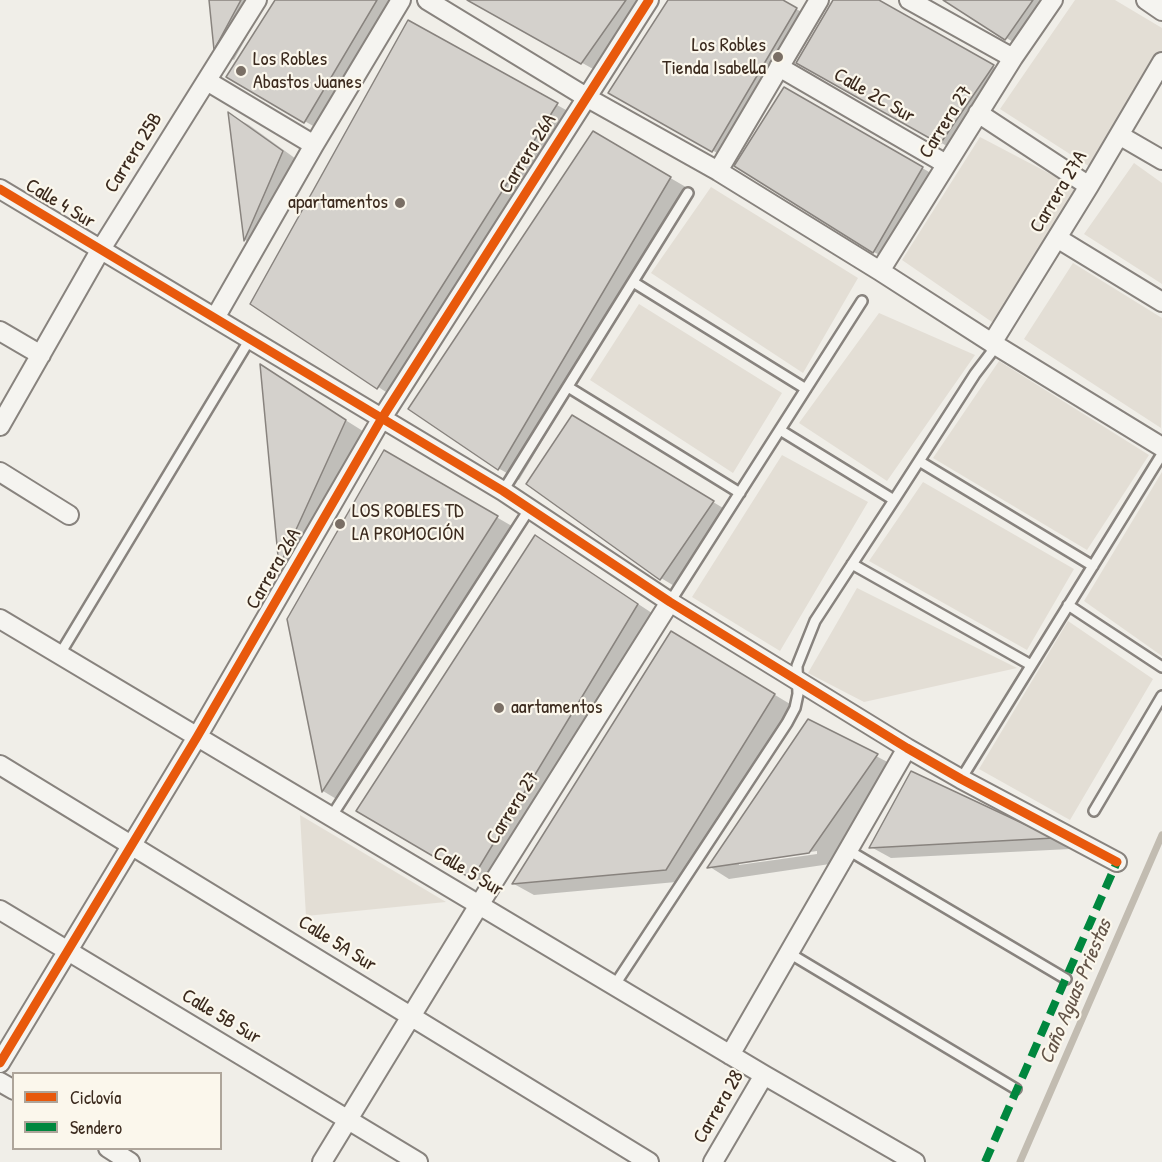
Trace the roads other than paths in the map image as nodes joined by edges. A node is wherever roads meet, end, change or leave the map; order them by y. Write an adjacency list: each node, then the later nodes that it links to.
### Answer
1 (256, 0): 13 (street, Carrera 25B)
2 (401, 0): 17 (street)
3 (428, 0): 14 (street)
4 (649, 0): 14 (street, Carrera 26A)
5 (909, 0): 10 (street)
6 (1053, 0): 10 (street, Carrera 27)
7 (1146, 0): 9 (street)
8 (817, 1): 12 (street)
9 (1162, 11)
10 (1013, 58): 15 (street, Carrera 27)
11 (1162, 62): 16 (street, Carrera 27A)
12 (779, 67): 19 (street, Calle 2C Sur); 20 (street)
13 (207, 81): 17 (street); 25 (street, Carrera 25B)
14 (586, 97): 20 (street); 37 (street, Carrera 26A)
15 (978, 113): 19 (street, Carrera 27); 21 (street)
16 (1119, 135): 18 (street); 21 (street, Carrera 27A)
17 (314, 145): 30 (street)
18 (1162, 160)
19 (946, 165): 26 (street, Carrera 27)
20 (718, 171): 26 (street)
21 (1089, 186): 24 (street, Carrera 27A)
22 (0, 189): 25 (street, Calle 4 Sur)
23 (688, 193): 27 (lane)
24 (1057, 238): 29 (street); 33 (street, Carrera 27A)
25 (100, 249): 30 (street, Calle 4 Sur); 34 (street, Carrera 25B)
26 (880, 271): 33 (street)
27 (633, 282): 35 (lane); 36 (lane)
28 (862, 301): 36 (lane)
29 (1162, 302)
30 (215, 318): 32 (street, Calle 4 Sur)
31 (0, 331): 34 (street)
32 (250, 339): 37 (street, Calle 4 Sur); 54 (lane)
33 (992, 343): 40 (street); 42 (lane)
34 (41, 356): 38 (street, Carrera 25B)
35 (568, 387): 44 (lane); 45 (lane)
36 (806, 389): 39 (lane)
37 (382, 418): 44 (street, Calle 4 Sur); 59 (street, Carrera 26A)
38 (0, 426)
39 (780, 430): 45 (lane); 46 (lane)
40 (1162, 447)
41 (1162, 454): 50 (lane)
42 (919, 461): 46 (lane); 50 (lane)
43 (0, 472): 48 (street)
44 (503, 491): 47 (street, Calle 4 Sur)
45 (740, 493): 51 (lane)
46 (894, 500): 49 (lane)
47 (530, 508): 51 (street, Calle 4 Sur); 64 (lane)
48 (69, 515)
49 (852, 564): 55 (lane); 57 (lane)
50 (1093, 566): 52 (lane)
51 (670, 602): 57 (street, Calle 4 Sur); 68 (street, Carrera 27)
52 (1068, 605): 55 (lane); 56 (lane)
53 (0, 619): 54 (street, Calle 5 Sur)
54 (60, 654): 59 (street, Calle 5 Sur)
55 (1031, 665): 62 (lane)
56 (1162, 667)
57 (796, 680): 60 (street, Calle 4 Sur); 73 (lane)
58 (1162, 696): 63 (lane)
59 (197, 737): 64 (street, Calle 5 Sur); 65 (street, Carrera 26A)
60 (907, 748): 62 (street, Calle 4 Sur); 66 (street)
61 (0, 765): 65 (street, Calle 5A Sur)
62 (961, 778): 67 (street, Calle 4 Sur)
63 (1094, 811)
64 (331, 817): 68 (street, Calle 5 Sur)
65 (131, 844): 70 (street, Carrera 26A); 74 (street, Calle 5A Sur)
66 (848, 850): 71 (street); 72 (lane)
67 (1117, 862)
68 (478, 905): 73 (street, Calle 5 Sur); 74 (street, Carrera 27)
69 (0, 910): 70 (street, Calle 5B Sur)
70 (67, 950): 76 (street, Carrera 26A); 79 (street, Calle 5B Sur)
71 (789, 953): 75 (street); 78 (lane)
72 (1066, 979)
73 (614, 986): 75 (street, Calle 5 Sur)
74 (410, 1016): 79 (street, Carrera 27); 84 (street, Calle 5A Sur)
75 (730, 1055): 77 (street, Calle 5 Sur)
76 (0, 1063)
77 (764, 1075): 85 (street, Carrera 28); 86 (street, Calle 5 Sur)
78 (1016, 1089)
79 (348, 1120): 82 (street, Carrera 27); 83 (street, Calle 5B Sur)
80 (110, 1150): 81 (street)
81 (130, 1162)
82 (322, 1162)
83 (418, 1162)
84 (650, 1162)
85 (713, 1162)
86 (915, 1162)

